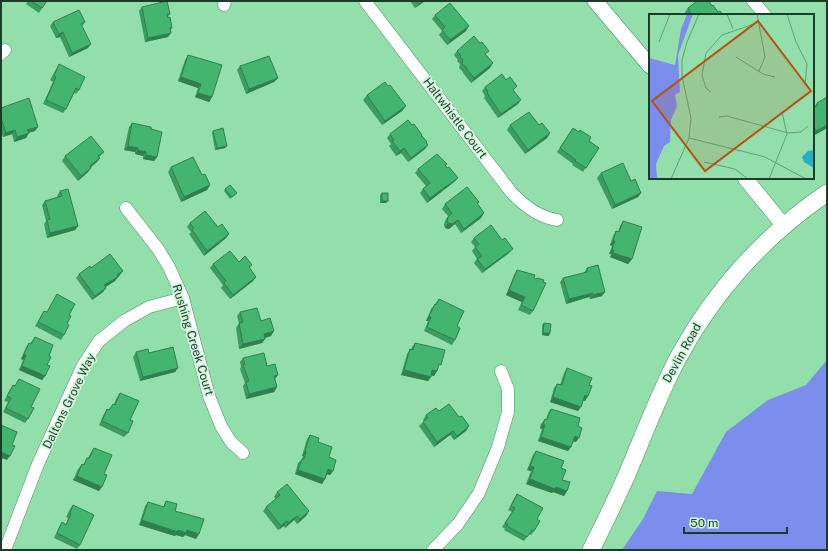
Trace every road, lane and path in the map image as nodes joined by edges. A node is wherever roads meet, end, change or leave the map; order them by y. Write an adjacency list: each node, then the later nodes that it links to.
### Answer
1 (365, 1): 9 (street, Haltwhistle Court)
2 (595, 1): 5 (street)
3 (753, 1): 4 (street)
4 (764, 14)
5 (649, 65)
6 (746, 179): 10 (street)
7 (827, 193): 10 (main road, Devlin Road)
8 (126, 208): 11 (street, Rushing Creek Court)
9 (557, 220)
10 (784, 226): 16 (main road, Devlin Road)
11 (183, 298): 13 (street, Rushing Creek Court); 14 (street, Daltons Grove Way)
12 (501, 371): 15 (street)
13 (243, 452)
14 (9, 549)
15 (433, 550)
16 (591, 550)

